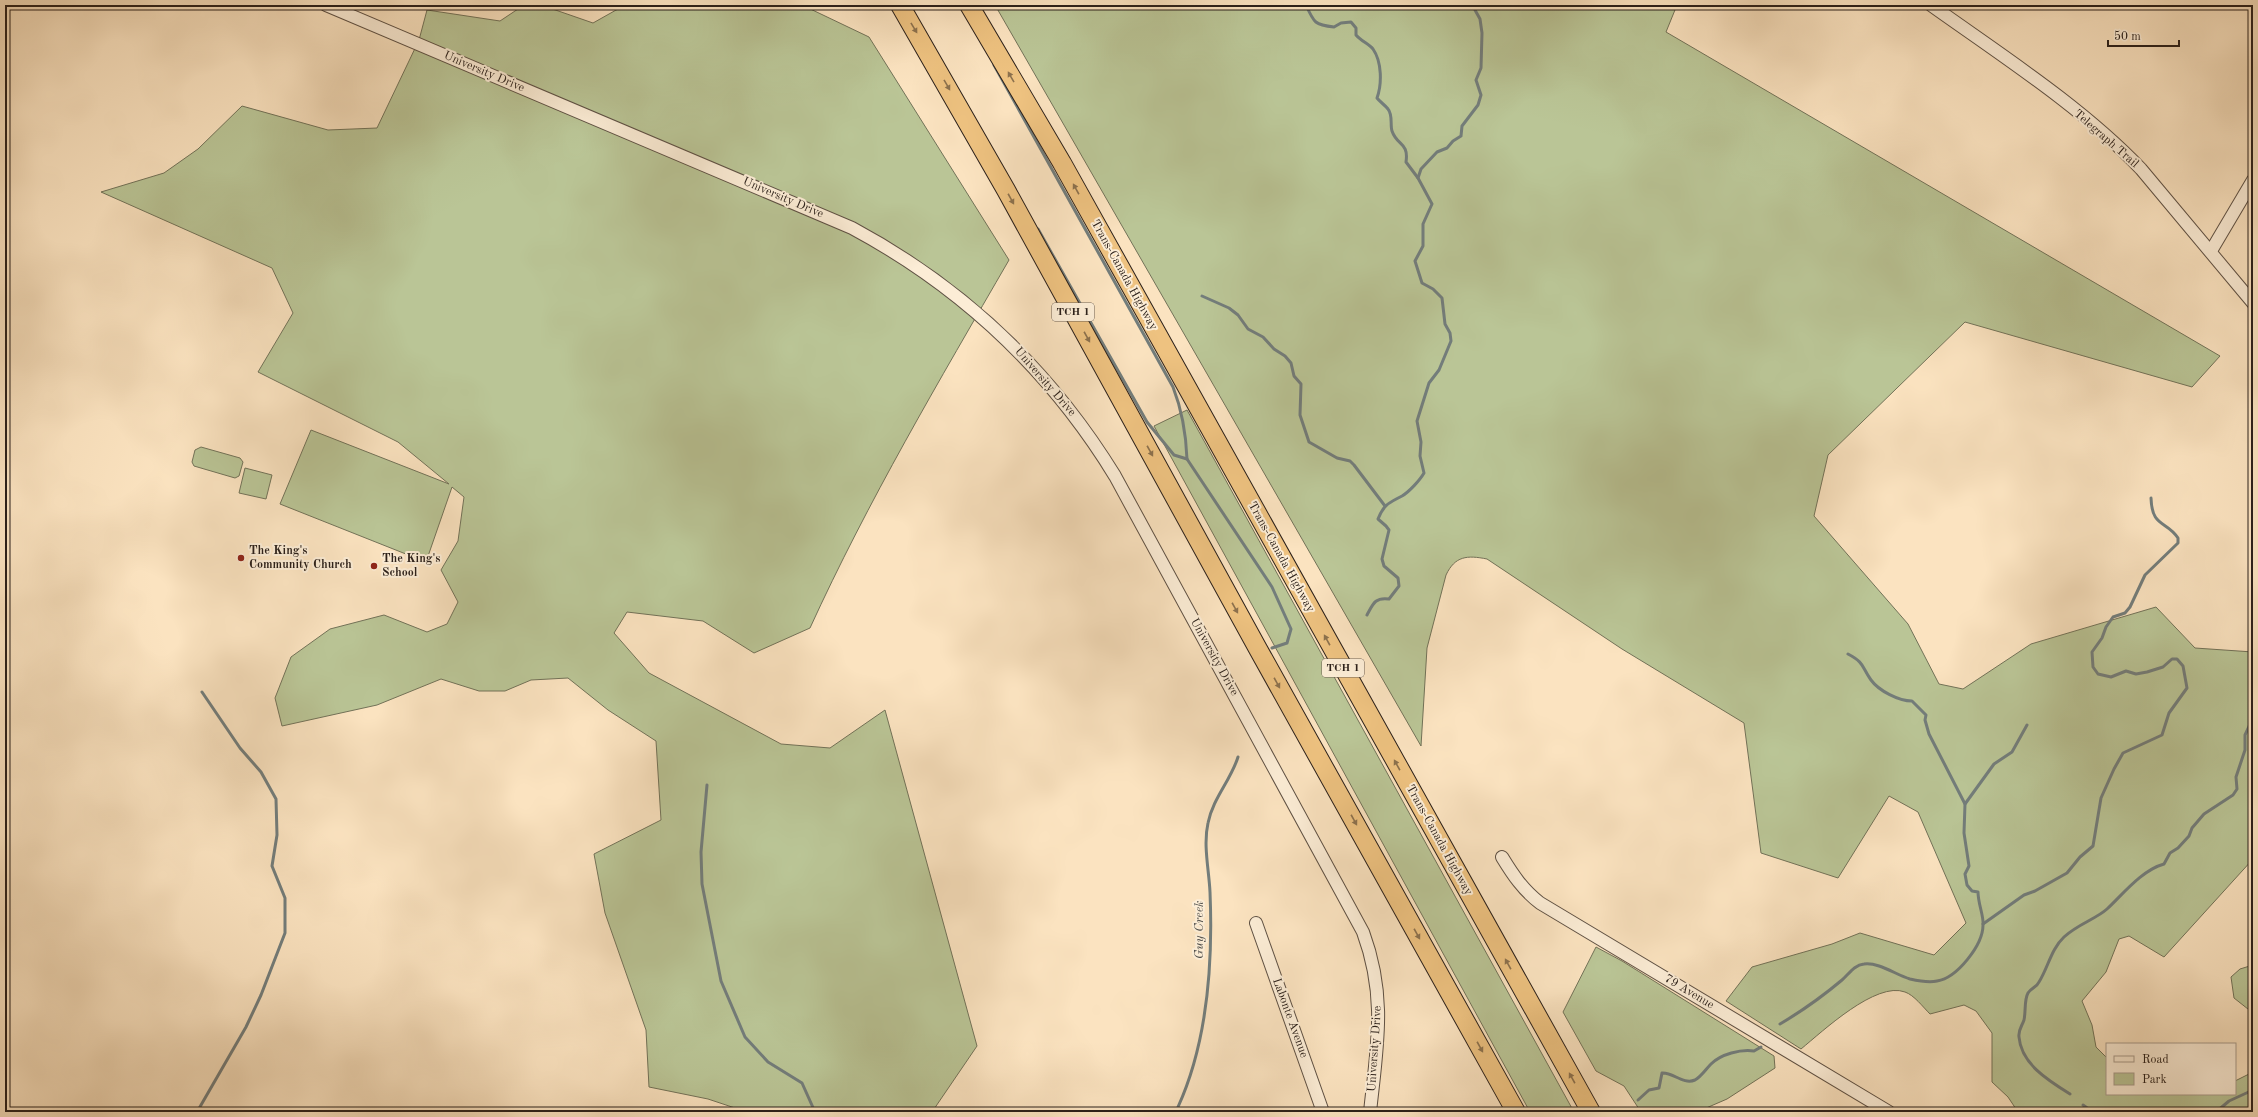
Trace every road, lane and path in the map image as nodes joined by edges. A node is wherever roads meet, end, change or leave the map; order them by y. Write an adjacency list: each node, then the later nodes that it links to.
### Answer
1 (326, 5): 11 (street, University Drive)
2 (900, 5): 12 (highway, TCH 1, one-way to 12)
3 (968, 5): 13 (highway, Trans-Canada Highway / TCH 1, one-way to 3)
4 (1931, 5): 6 (street, Telegraph Trail)
5 (2253, 180): 6 (street)
6 (2211, 251): 7 (street, Telegraph Trail)
7 (2253, 303)
8 (1502, 857): 14 (street, 79 Avenue)
9 (1256, 923): 10 (street, Labonte Avenue)
10 (1323, 1112)
11 (1370, 1112)
12 (1516, 1112)
13 (1591, 1112)
14 (1889, 1112)

